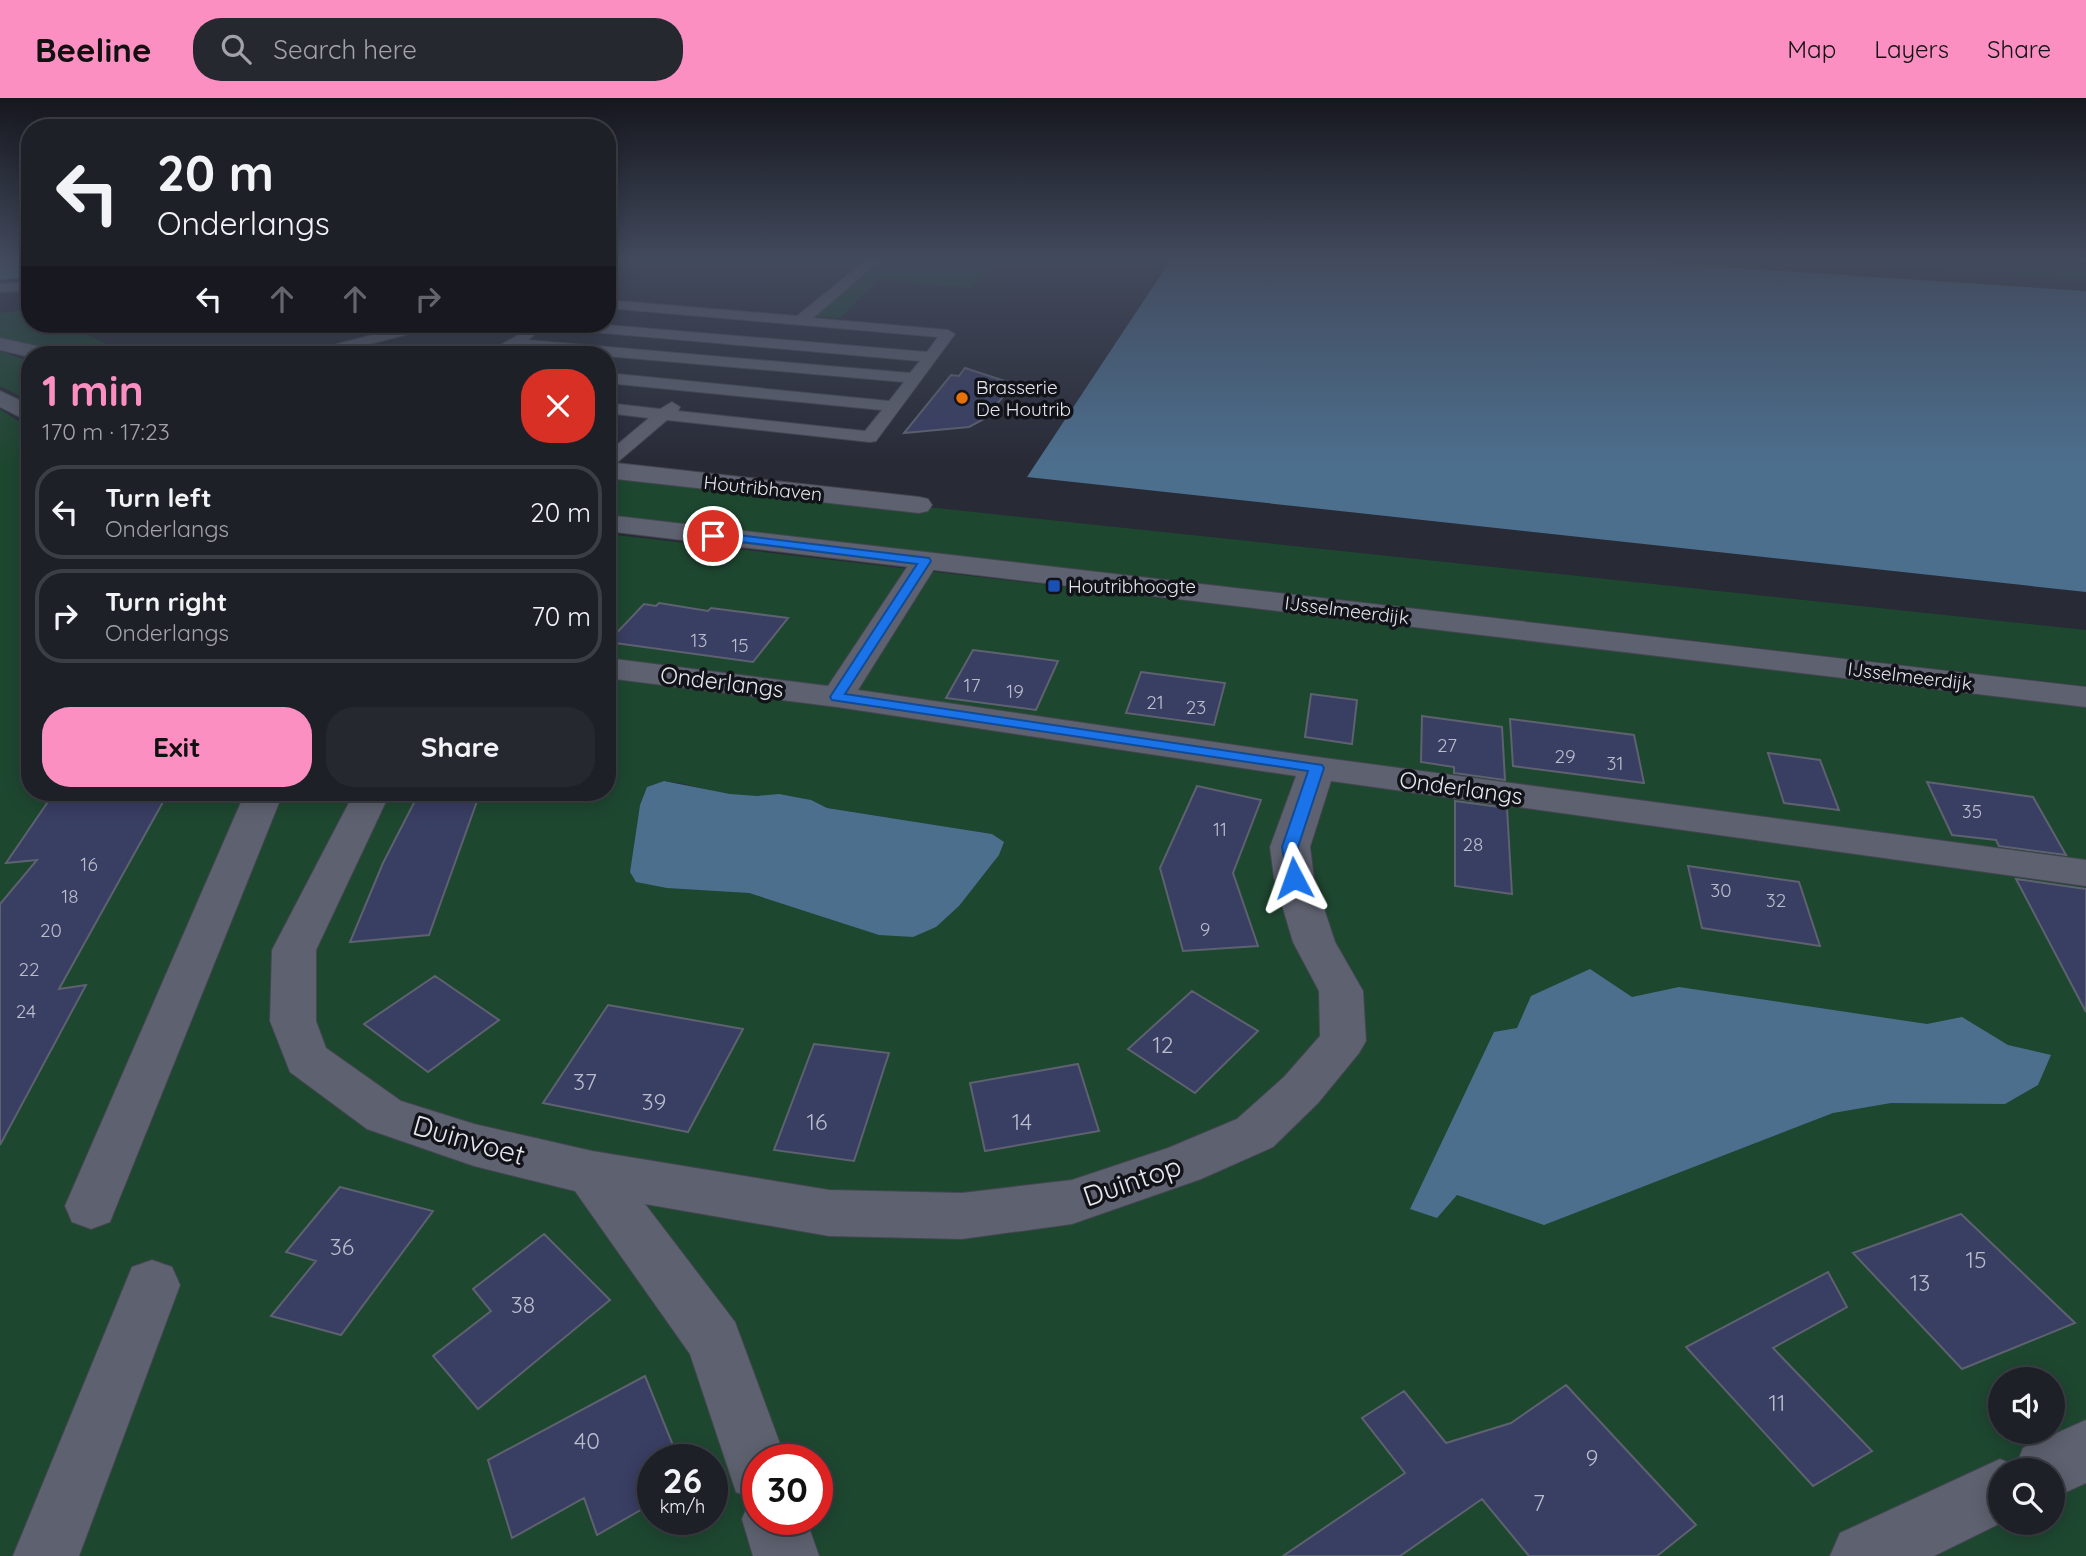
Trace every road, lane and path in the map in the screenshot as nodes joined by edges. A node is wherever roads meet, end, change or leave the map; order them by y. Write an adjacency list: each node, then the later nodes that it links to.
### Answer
1 (616, 329): 6 (lane)
2 (764, 329): 6 (lane)
3 (892, 329): 14 (lane)
4 (396, 333): 9 (lane)
5 (530, 333): 7 (lane)
6 (752, 339): 14 (lane); 15 (lane)
7 (512, 343): 10 (lane); 11 (lane)
8 (0, 344): 12 (street)
9 (346, 346)
10 (506, 346)
11 (544, 346)
12 (21, 348)
13 (616, 353): 15 (lane)
14 (931, 356): 16 (lane)
15 (724, 363): 16 (lane); 18 (lane)
16 (915, 378): 20 (lane)
17 (616, 380): 18 (lane)
18 (695, 388): 20 (lane); 23 (lane)
19 (0, 398): 22 (street)
20 (894, 406): 23 (lane)
21 (616, 409): 23 (lane)
22 (21, 410)
23 (664, 414): 24 (lane)
24 (616, 454)
25 (616, 471): 26 (street, Houtribhaven)
26 (919, 505)
27 (616, 524): 28 (street, IJsselmeerdijk)
28 (925, 561): 30 (street); 31 (street, IJsselmeerdijk)
29 (616, 669): 30 (street, Onderlangs)
30 (837, 697): 32 (street, Onderlangs)
31 (2086, 697)
32 (1317, 768): 35 (street, Onderlangs); 36 (street, Duintop)
33 (261, 801): 37 (street)
34 (368, 801): 36 (street, Duinvoet)
35 (2086, 873)
36 (592, 1173): 39 (street)
37 (91, 1206)
38 (152, 1285): 44 (street)
39 (749, 1444)
40 (2086, 1451): 41 (street)
41 (2065, 1461)
42 (1988, 1497): 46 (street)
43 (779, 1535): 45 (street)
44 (46, 1556)
45 (786, 1556)
46 (1863, 1556)

